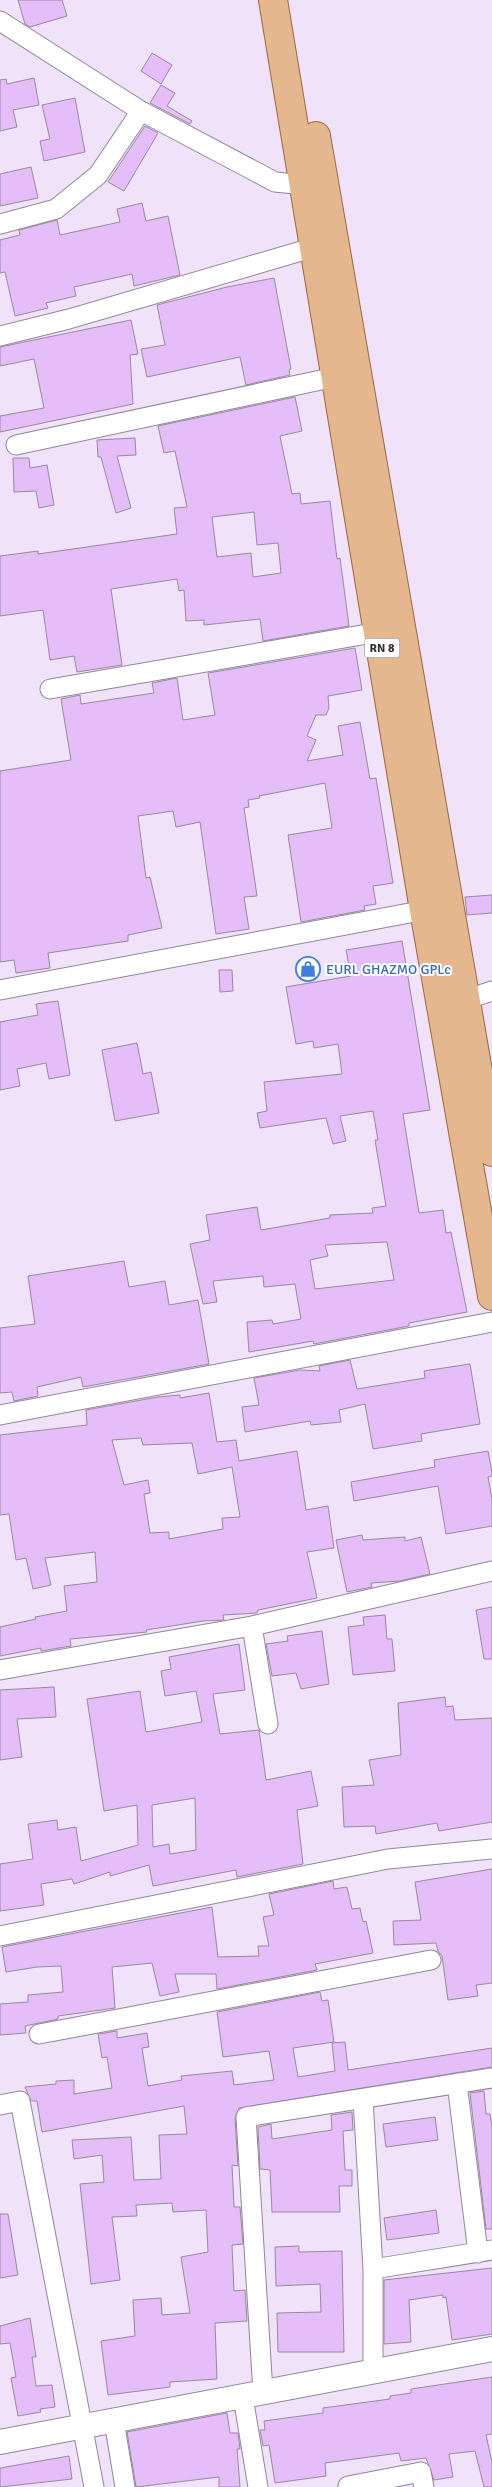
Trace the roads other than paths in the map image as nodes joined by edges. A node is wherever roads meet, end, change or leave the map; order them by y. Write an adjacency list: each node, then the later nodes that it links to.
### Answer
1 (274, 0): 5 (main road, RN 8)
2 (292, 0): 13 (main road, RN 8)
3 (0, 20): 4 (street)
4 (141, 111): 5 (street); 6 (street)
5 (305, 185): 7 (main road, RN 8)
6 (0, 224)
7 (315, 247): 8 (street); 9 (main road, RN 8)
8 (0, 336)
9 (336, 378): 10 (street); 11 (main road, RN 8)
10 (16, 445)
11 (379, 632): 12 (street); 13 (main road, RN 8)
12 (50, 689)
13 (436, 908): 14 (street); 16 (main road, RN 8); 18 (main road, RN 8)
14 (0, 990)
15 (492, 991): 16 (street)
16 (465, 1000): 17 (main road, RN 8)
17 (492, 1152)
18 (492, 1296)
19 (492, 1322): 20 (street)
20 (0, 1415)
21 (492, 1571): 22 (street)
22 (252, 1626): 23 (street); 24 (street)
23 (0, 1670)
24 (268, 1724)
25 (492, 1850): 26 (street)
26 (0, 1936)
27 (431, 1960): 28 (street)
28 (39, 2034)
29 (492, 2078): 30 (street)
30 (457, 2083): 31 (street); 33 (street)
31 (363, 2099): 34 (street); 37 (street)
32 (0, 2105): 39 (street)
33 (485, 2251): 34 (street)
34 (373, 2269): 36 (street)
35 (492, 2349): 36 (street)
36 (373, 2372): 37 (street)
37 (253, 2395): 38 (street); 44 (street)
38 (114, 2421): 39 (street); 43 (street)
39 (84, 2427): 40 (street); 42 (street)
40 (0, 2442)
41 (346, 2486): 45 (street)
42 (94, 2487)
43 (125, 2487)
44 (258, 2487)
45 (424, 2487)

